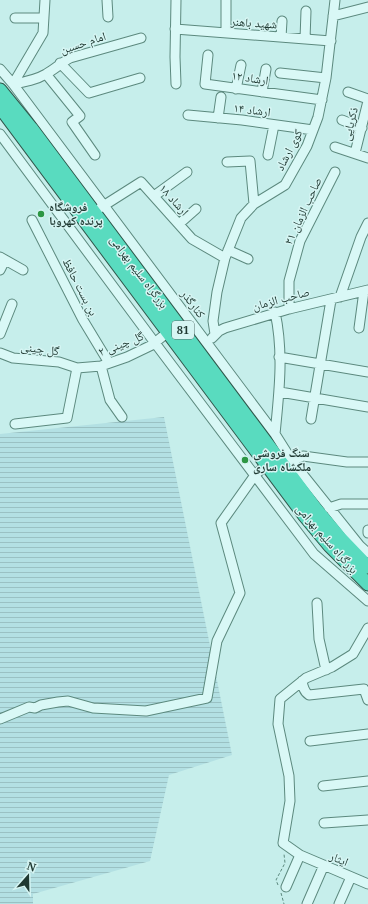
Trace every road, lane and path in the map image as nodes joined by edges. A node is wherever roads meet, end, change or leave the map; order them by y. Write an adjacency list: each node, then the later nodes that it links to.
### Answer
1 (45, 0): 10 (street)
2 (107, 0): 11 (street)
3 (176, 0): 13 (street)
4 (226, 0): 14 (street)
5 (335, 0): 8 (street, کوی ارشاد)
6 (368, 7): 8 (street)
7 (306, 11): 17 (street)
8 (334, 16): 18 (street, کوی ارشاد)
9 (15, 18): 10 (street)
10 (44, 18): 28 (street)
11 (108, 18)
12 (282, 21): 15 (street)
13 (175, 29): 14 (street, شهید باهنر); 29 (street)
14 (226, 33): 15 (street, شهید باهنر)
15 (282, 37): 17 (street, شهید باهنر)
16 (141, 38): 20 (street, امام حسین)
17 (305, 39): 18 (street, شهید باهنر)
18 (331, 41): 27 (street, کوی ارشاد)
19 (208, 54): 30 (street, ارشاد ۱۲)
20 (60, 63): 25 (street, امام حسین); 26 (street)
21 (241, 65): 30 (street)
22 (0, 68): 28 (street)
23 (266, 69): 32 (street)
24 (280, 73): 27 (street)
25 (46, 74): 28 (street, امام حسین); 48 (street)
26 (140, 78)
27 (326, 78): 35 (street, کوی ارشاد)
28 (13, 84): 41 (street)
29 (176, 84)
30 (236, 89): 32 (street, ارشاد ۱۲)
31 (0, 90): 41 (highway, بزرگراه سلیم بهرامی / 81)
32 (262, 92): 35 (street, ارشاد ۱۲)
33 (348, 92): 36 (street)
34 (221, 97): 39 (street)
35 (322, 100): 44 (street, کوی ارشاد)
36 (368, 100): 43 (street, ذکریایی)
37 (0, 107): 74 (highway, بزرگراه سلیم بهرامی / 81)
38 (188, 115): 39 (street, ارشاد ۱۴)
39 (218, 118): 42 (street, ارشاد ۱۴)
40 (342, 120): 43 (street)
41 (37, 125): 56 (highway, بزرگراه سلیم بهرامی / 81)
42 (274, 125): 44 (street, ارشاد ۱۴); 49 (street)
43 (362, 128): 47 (street, ذکریایی)
44 (313, 130): 55 (street, کوی ارشاد)
45 (0, 134): 77 (street)
46 (335, 147): 47 (street)
47 (355, 153): 50 (street)
48 (95, 155)
49 (268, 155)
50 (368, 158)
51 (227, 162): 55 (street)
52 (187, 172): 54 (street)
53 (335, 172): 70 (street, صاحب الزمان ۲۱)
54 (154, 196): 56 (street, ارشاد ۱۸); 60 (street, ارشاد ۱۸)
55 (254, 204): 61 (street, کوی ارشاد)
56 (99, 209): 69 (highway, بزرگراه سلیم بهرامی / 81); 71 (street, کنارگذر)
57 (196, 209): 60 (street)
58 (32, 220): 81 (street, بن بست حافظ)
59 (368, 223): 67 (street)
60 (179, 224): 61 (street, ارشاد ۱۸)
61 (226, 254): 63 (street, ارشاد ۱۸); 76 (street, کوی ارشاد)
62 (3, 259): 64 (street); 65 (street)
63 (248, 259)
64 (0, 270)
65 (23, 270)
66 (366, 291): 67 (street, صاحب الزمان); 73 (street)
67 (335, 298): 70 (street, صاحب الزمان); 82 (street)
68 (12, 304): 75 (street)
69 (163, 304): 71 (street); 85 (highway, بزرگراه سلیم بهرامی / 81)
70 (288, 309): 72 (street, صاحب الزمان)
71 (182, 310): 78 (street, کنارگذر)
72 (275, 312): 76 (street, صاحب الزمان); 80 (street)
73 (360, 328)
74 (168, 332): 77 (street, گل چینی ۲); 95 (highway, بزرگراه سلیم بهرامی / 81)
75 (0, 334)
76 (215, 334): 78 (street, صاحب الزمان)
77 (155, 343): 81 (street, گل چینی ۲); 96 (street)
78 (207, 343): 85 (street); 92 (street, کنارگذر)
79 (0, 353): 83 (street, گل چینی)
80 (279, 357): 82 (street); 86 (street)
81 (105, 364): 83 (street, گل چینی ۲); 89 (street, بن بست حافظ)
82 (320, 364): 84 (street); 87 (street)
83 (77, 368): 91 (street)
84 (368, 372)
85 (215, 373): 100 (highway, بزرگراه سلیم بهرامی / 81)
86 (280, 392): 87 (street); 92 (street)
87 (315, 398): 88 (street); 90 (street)
88 (368, 407)
89 (122, 417)
90 (311, 419)
91 (15, 424)
92 (275, 434): 93 (street, کنارگذر)
93 (292, 461): 94 (street); 98 (street, کنارگذر)
94 (368, 462)
95 (267, 464): 96 (street); 101 (highway, بزرگراه سلیم بهرامی / 81)
96 (255, 475): 102 (street); 108 (street)
97 (368, 504): 98 (street)
98 (330, 508): 99 (street, کنارگذر)
99 (368, 553)
100 (368, 568)
101 (368, 584)
102 (368, 601)
103 (317, 603): 105 (street)
104 (368, 628): 105 (street)
105 (326, 670): 106 (street)
106 (302, 681): 107 (street); 115 (street)
107 (368, 700)
108 (0, 719)
109 (368, 734): 110 (street)
110 (310, 741)
111 (368, 781): 112 (street)
112 (323, 786)
113 (368, 820): 114 (street)
114 (324, 823)
115 (283, 843): 116 (street, ایثار); 120 (path)
116 (300, 855): 117 (street, ایثار); 120 (street)
117 (324, 865): 118 (street, ایثار); 122 (street)
118 (351, 877): 119 (street, ایثار); 123 (street)
119 (368, 884)
120 (282, 888): 121 (path)
121 (284, 904)
122 (307, 904)
123 (339, 904)

